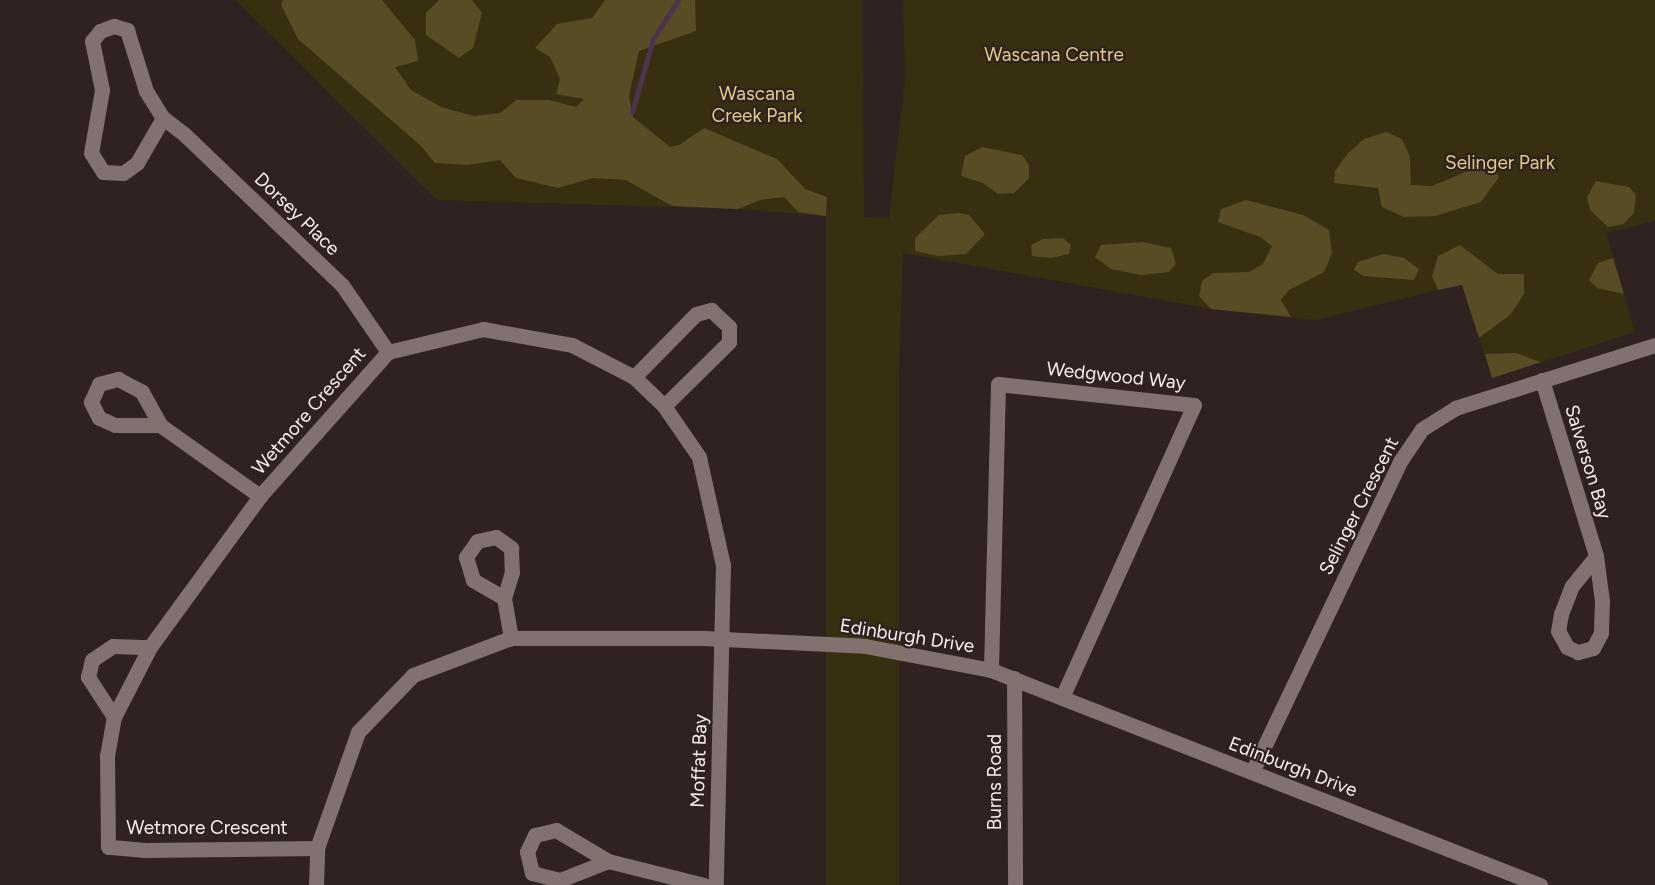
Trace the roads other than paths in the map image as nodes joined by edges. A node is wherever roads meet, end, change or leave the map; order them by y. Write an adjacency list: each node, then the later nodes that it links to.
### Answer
1 (163, 118): 1 (street, Dorsey Place); 3 (street, Dorsey Place)
2 (1655, 345): 5 (street, Selinger Crescent)
3 (388, 352): 4 (street, Wetmore Crescent); 8 (street, Wetmore Crescent)
4 (634, 377): 6 (street, Wetmore Crescent); 6 (street)
5 (1542, 380): 9 (street, Salverson Bay); 18 (street, Selinger Crescent)
6 (664, 406): 12 (street, Wetmore Crescent)
7 (160, 426): 8 (street)
8 (260, 496): 13 (street, Wetmore Crescent)
9 (1596, 556): 9 (street, Salverson Bay)
10 (504, 598): 11 (street)
11 (511, 638): 12 (street, Edinburgh Drive); 19 (street, Edinburgh Drive)
12 (723, 639): 14 (street, Edinburgh Drive); 24 (street, Moffat Bay)
13 (150, 647): 17 (street, Wetmore Crescent); 17 (street)
14 (991, 670): 15 (street, Edinburgh Drive); 16 (street, Wedgwood Way)
15 (1014, 678): 16 (street, Edinburgh Drive); 25 (street, Burns Road)
16 (1062, 698): 18 (street, Edinburgh Drive)
17 (114, 716): 19 (street, Wetmore Crescent)
18 (1252, 772): 21 (street, Edinburgh Drive)
19 (317, 848): 22 (street, Edinburgh Drive)
20 (608, 861): 20 (street); 23 (street)
21 (1522, 882): 26 (street, Edinburgh Drive)
22 (316, 885)
23 (704, 885)
24 (716, 885)
25 (1015, 885)
26 (1540, 885)

